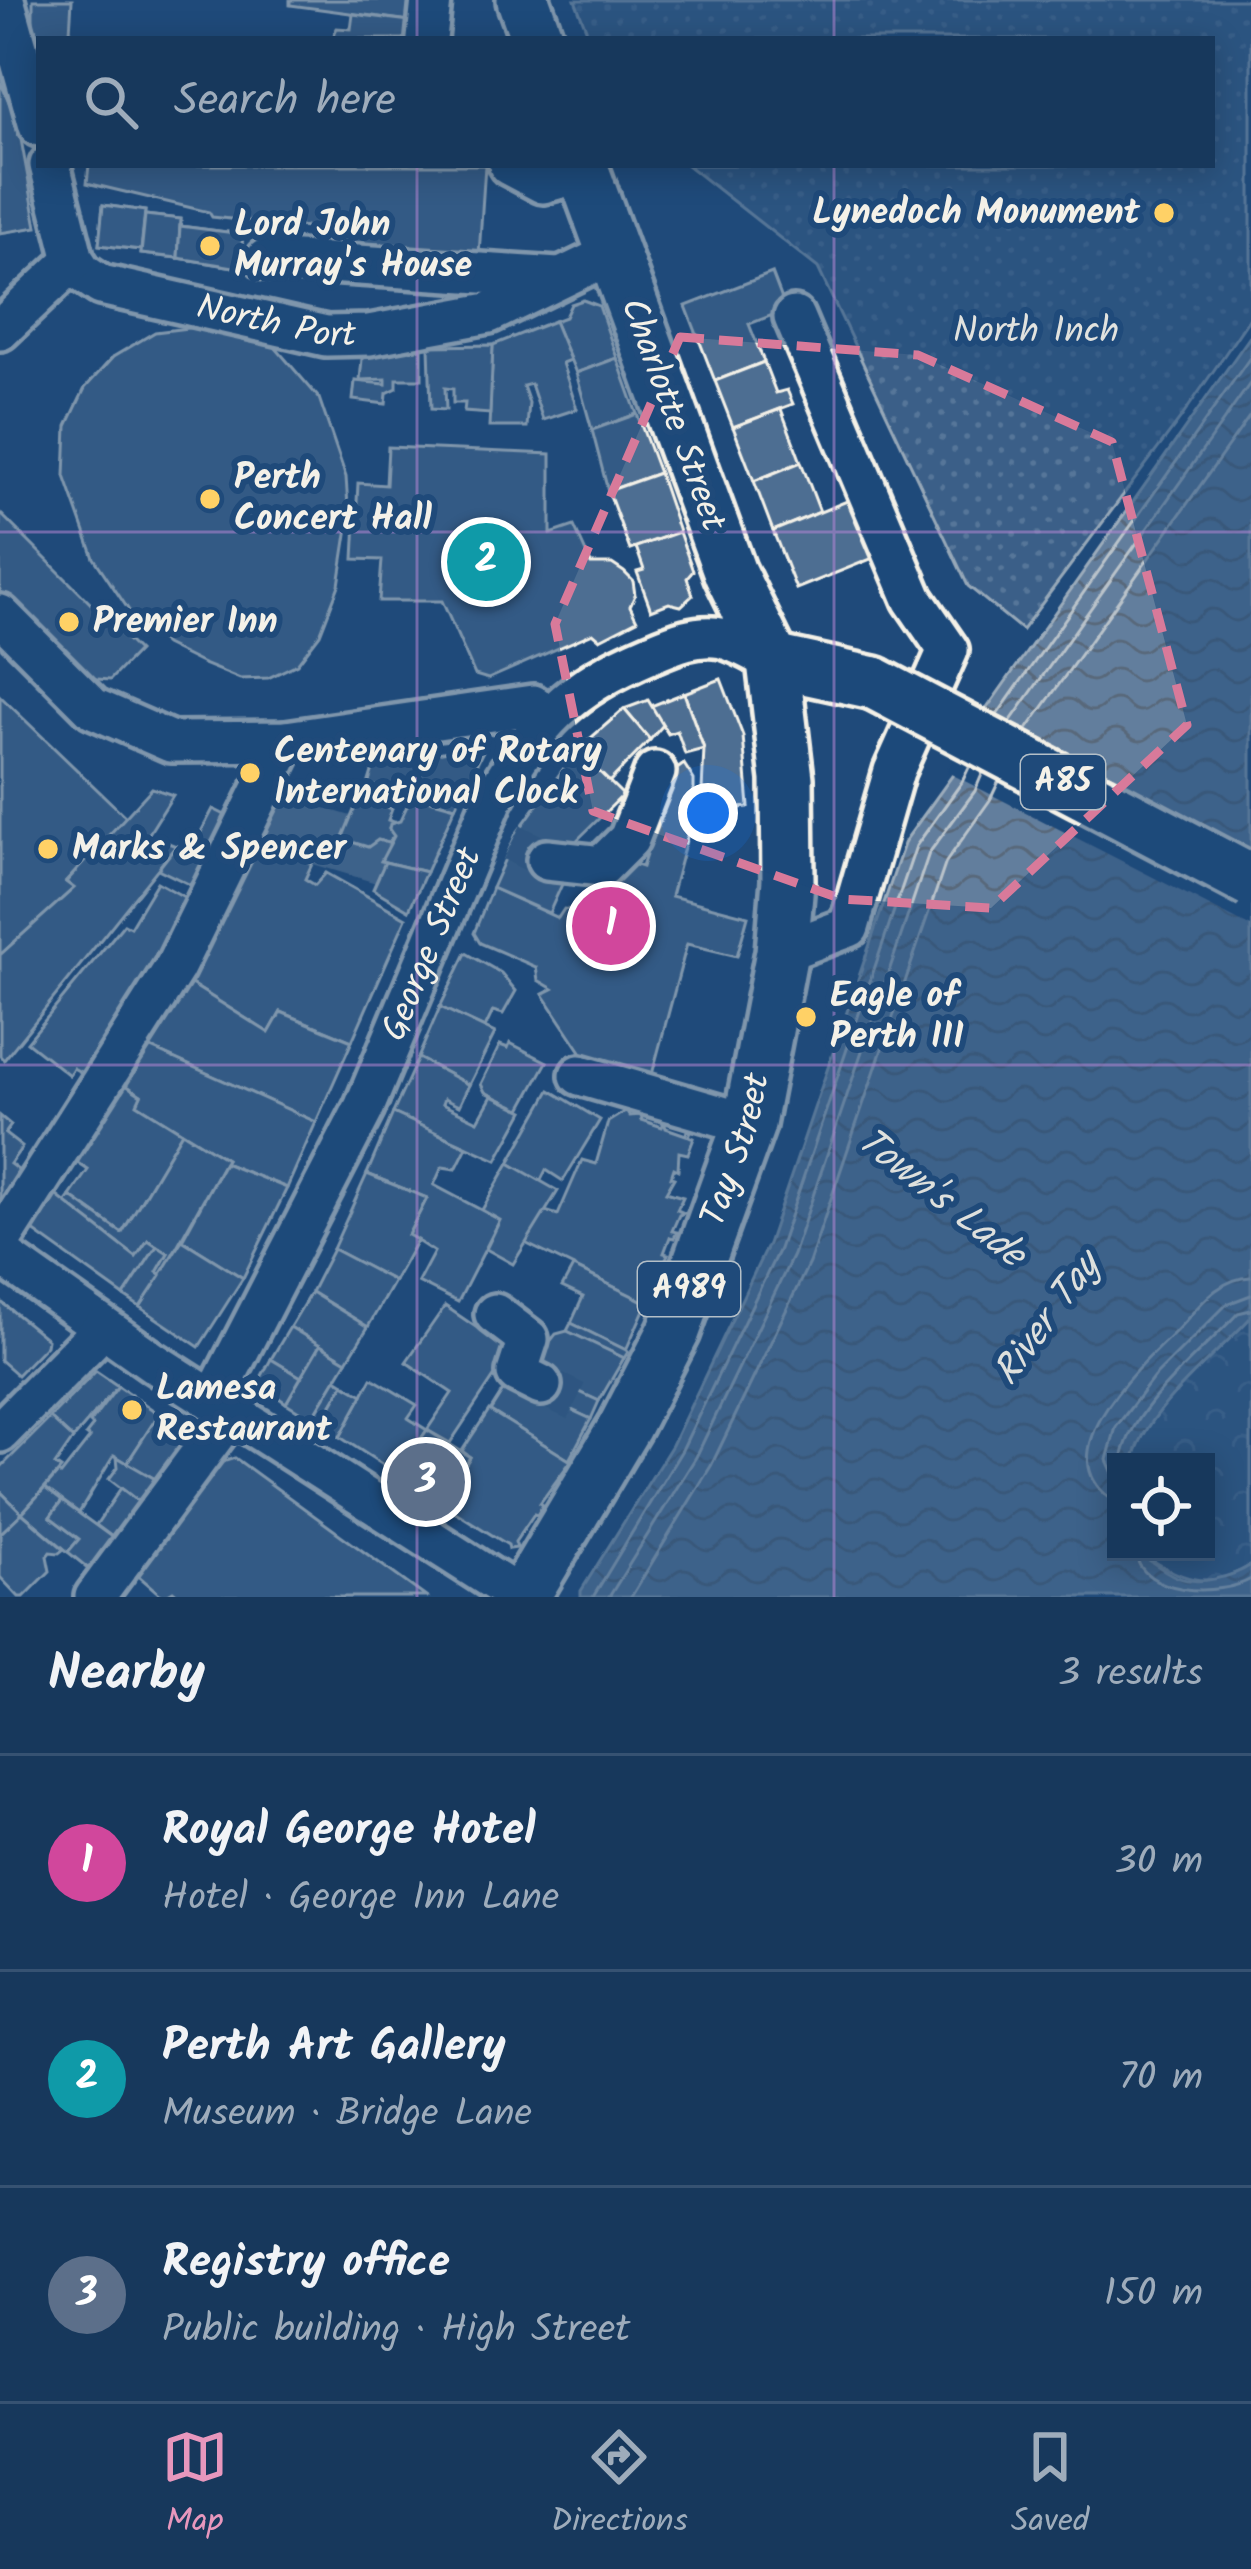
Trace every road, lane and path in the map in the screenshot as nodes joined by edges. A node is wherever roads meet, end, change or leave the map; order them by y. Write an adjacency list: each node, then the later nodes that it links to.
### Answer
1 (4, 0): 6 (street)
2 (431, 0): 4 (street)
3 (523, 0): 5 (main road)
4 (427, 36)
5 (536, 36)
6 (36, 106)
7 (51, 168): 12 (street)
8 (515, 168): 9 (street)
9 (582, 168): 10 (main road, Charlotte Street / A989)
10 (613, 253): 13 (street, North Port); 17 (main road, Charlotte Street / A989)
11 (266, 259): 13 (street)
12 (74, 260): 13 (street, North Port); 15 (street)
13 (558, 278)
14 (794, 317): 23 (street)
15 (0, 330)
16 (0, 615): 19 (street)
17 (773, 661): 18 (street, George Street); 22 (main road, A85, bridge); 23 (main road, Tay Street / A989)
18 (548, 716): 19 (street); 21 (street, George Street)
19 (286, 741): 26 (street)
20 (655, 772): 21 (street)
21 (514, 843): 31 (street, George Street)
22 (1251, 881)
23 (782, 952): 25 (main road, Tay Street / A989)
24 (580, 1075): 25 (street)
25 (749, 1124): 34 (main road, Tay Street / A989)
26 (0, 1242)
27 (0, 1254): 29 (street)
28 (495, 1314): 30 (street)
29 (103, 1328): 31 (street); 32 (street)
30 (541, 1385)
31 (222, 1407): 33 (street, George Street); 34 (street)
32 (0, 1432)
33 (95, 1597)
34 (522, 1597)

